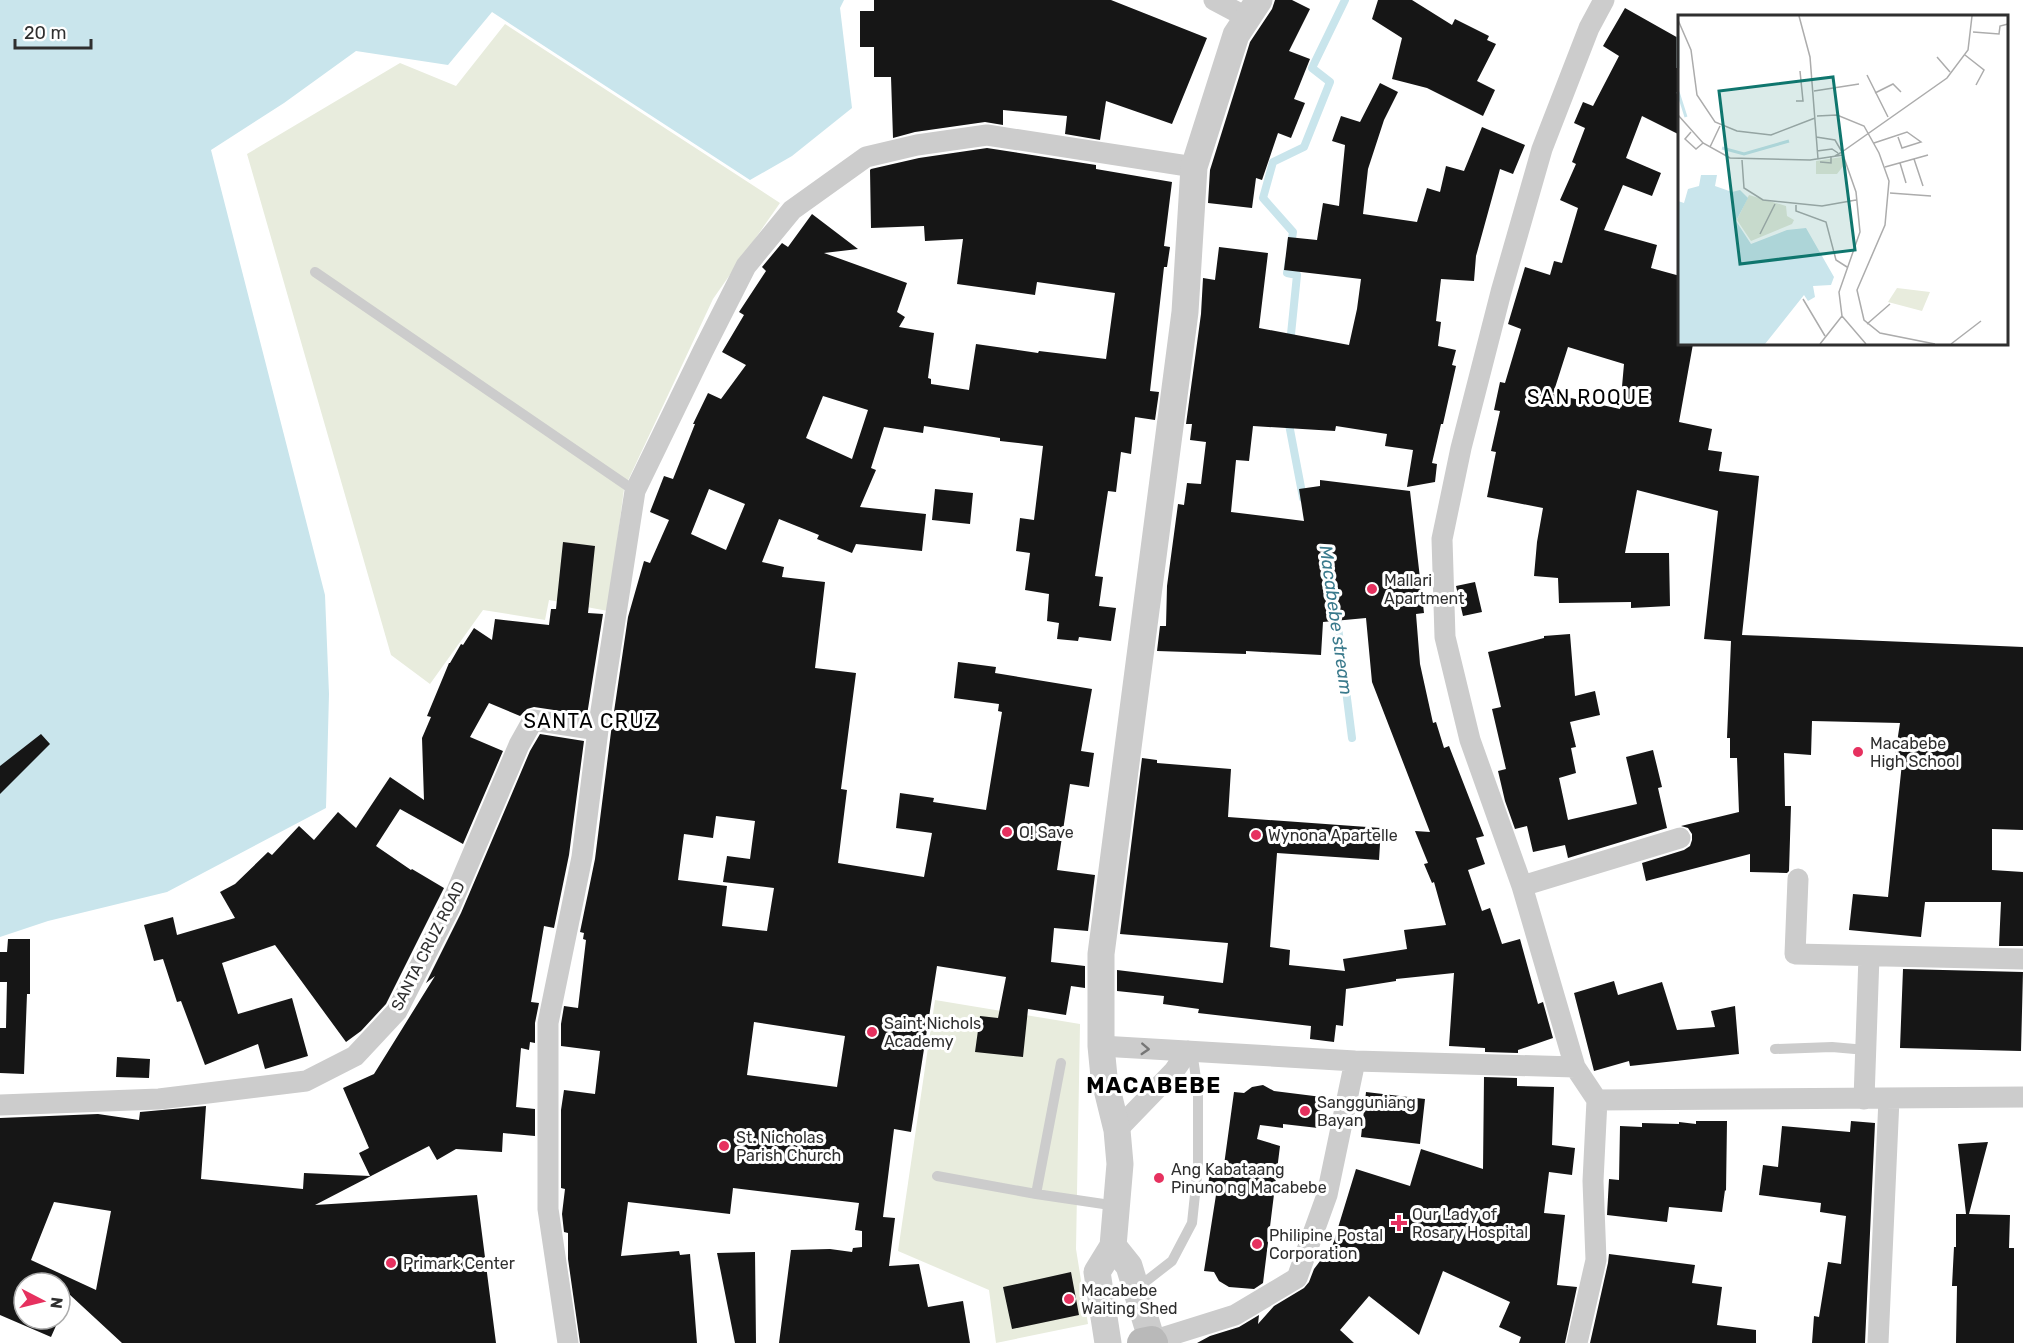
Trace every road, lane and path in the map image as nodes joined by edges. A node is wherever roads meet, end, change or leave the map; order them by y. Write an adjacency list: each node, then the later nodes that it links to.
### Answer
1 (1214, 0): 3 (street)
2 (1604, 0): 10 (street)
3 (1253, 9): 4 (street)
4 (1194, 167): 6 (street); 13 (street)
5 (315, 272): 6 (lane)
6 (635, 492): 7 (street)
7 (598, 730): 24 (street, SANTA CRUZ ROAD); 32 (street)
8 (1680, 838): 10 (street)
9 (1798, 879): 11 (street)
10 (1522, 886): 19 (street)
11 (1869, 956): 12 (street); 15 (street)
12 (2023, 959)
13 (1101, 1046): 16 (street, one-way to 16); 25 (street)
14 (1775, 1049): 15 (lane)
15 (1866, 1050): 21 (street)
16 (1190, 1051): 17 (street); 25 (street); 30 (lane)
17 (1355, 1061): 19 (street); 31 (street)
18 (1061, 1063): 27 (lane)
19 (1575, 1067): 23 (street)
20 (2023, 1097): 22 (street)
21 (1864, 1098): 22 (street); 23 (street)
22 (1889, 1099): 35 (street)
23 (1597, 1100): 34 (street)
24 (0, 1106)
25 (1117, 1130): 28 (street)
26 (937, 1176): 27 (lane)
27 (1036, 1194): 28 (lane)
28 (1118, 1206): 29 (street)
29 (1113, 1246): 30 (street); 33 (street)
30 (1136, 1289): 31 (street)
31 (1149, 1342)
32 (568, 1343)
33 (1108, 1343)
34 (1577, 1343)
35 (1878, 1343)

